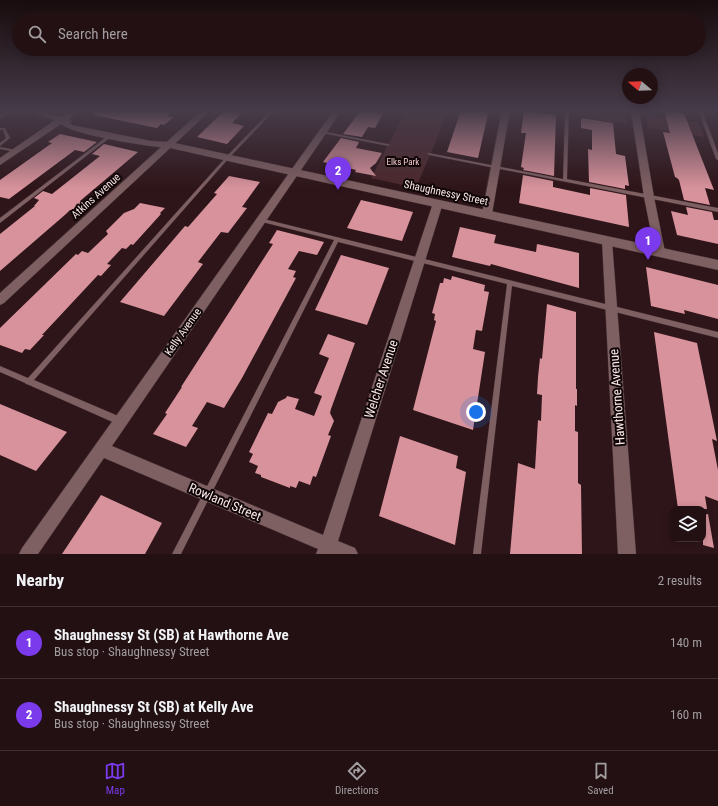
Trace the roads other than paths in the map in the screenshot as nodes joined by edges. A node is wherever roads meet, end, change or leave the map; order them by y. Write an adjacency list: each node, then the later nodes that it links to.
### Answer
1 (7, 136): 13 (lane)
2 (38, 136): 17 (main road)
3 (110, 136): 14 (main road, Shaughnessy Street); 30 (lane)
4 (147, 136): 14 (main road, Shaughnessy Street)
5 (180, 136): 14 (street, Atkins Avenue)
6 (248, 136): 19 (lane)
7 (319, 136): 23 (street, Kelly Avenue)
8 (342, 136): 15 (lane)
9 (501, 136): 22 (street)
10 (566, 136): 24 (lane)
11 (639, 136): 25 (street)
12 (709, 136): 20 (lane)
13 (0, 144)
14 (170, 145): 19 (main road, Shaughnessy Street); 37 (street, Atkins Avenue)
15 (388, 145)
16 (0, 148): 17 (lane)
17 (16, 151): 21 (main road)
18 (429, 154): 22 (lane)
19 (228, 157): 23 (main road, Shaughnessy Street); 41 (lane)
20 (718, 159)
21 (0, 162)
22 (496, 167): 24 (lane); 28 (street)
23 (295, 172): 26 (main road, Shaughnessy Street); 29 (street, Kelly Avenue)
24 (565, 180): 25 (lane)
25 (648, 196): 27 (lane); 33 (street)
26 (438, 204): 28 (main road, Shaughnessy Street); 34 (street, Welcher Avenue)
27 (718, 210)
28 (487, 214): 32 (main road, Shaughnessy Street)
29 (260, 220): 31 (lane); 42 (street, Kelly Avenue)
30 (0, 221)
31 (337, 239): 34 (lane); 44 (lane)
32 (607, 241): 33 (main road, Shaughnessy Street); 38 (street, Hawthorne Avenue)
33 (660, 252): 35 (main road, Shaughnessy Street)
34 (420, 260): 36 (lane); 45 (street, Welcher Avenue)
35 (718, 265)
36 (510, 283): 38 (lane); 49 (lane)
37 (0, 300)
38 (612, 308): 39 (lane); 50 (street, Hawthorne Avenue)
39 (718, 335)
40 (0, 369): 41 (lane)
41 (28, 382): 42 (lane)
42 (120, 421): 43 (street, Kelly Avenue)
43 (101, 449): 44 (street, Rowland Street); 46 (street, Kelly Avenue)
44 (207, 494): 45 (street, Rowland Street); 47 (lane)
45 (326, 550): 48 (street, Rowland Street)
46 (28, 554)
47 (176, 554)
48 (349, 554)
49 (477, 554)
50 (627, 554)

